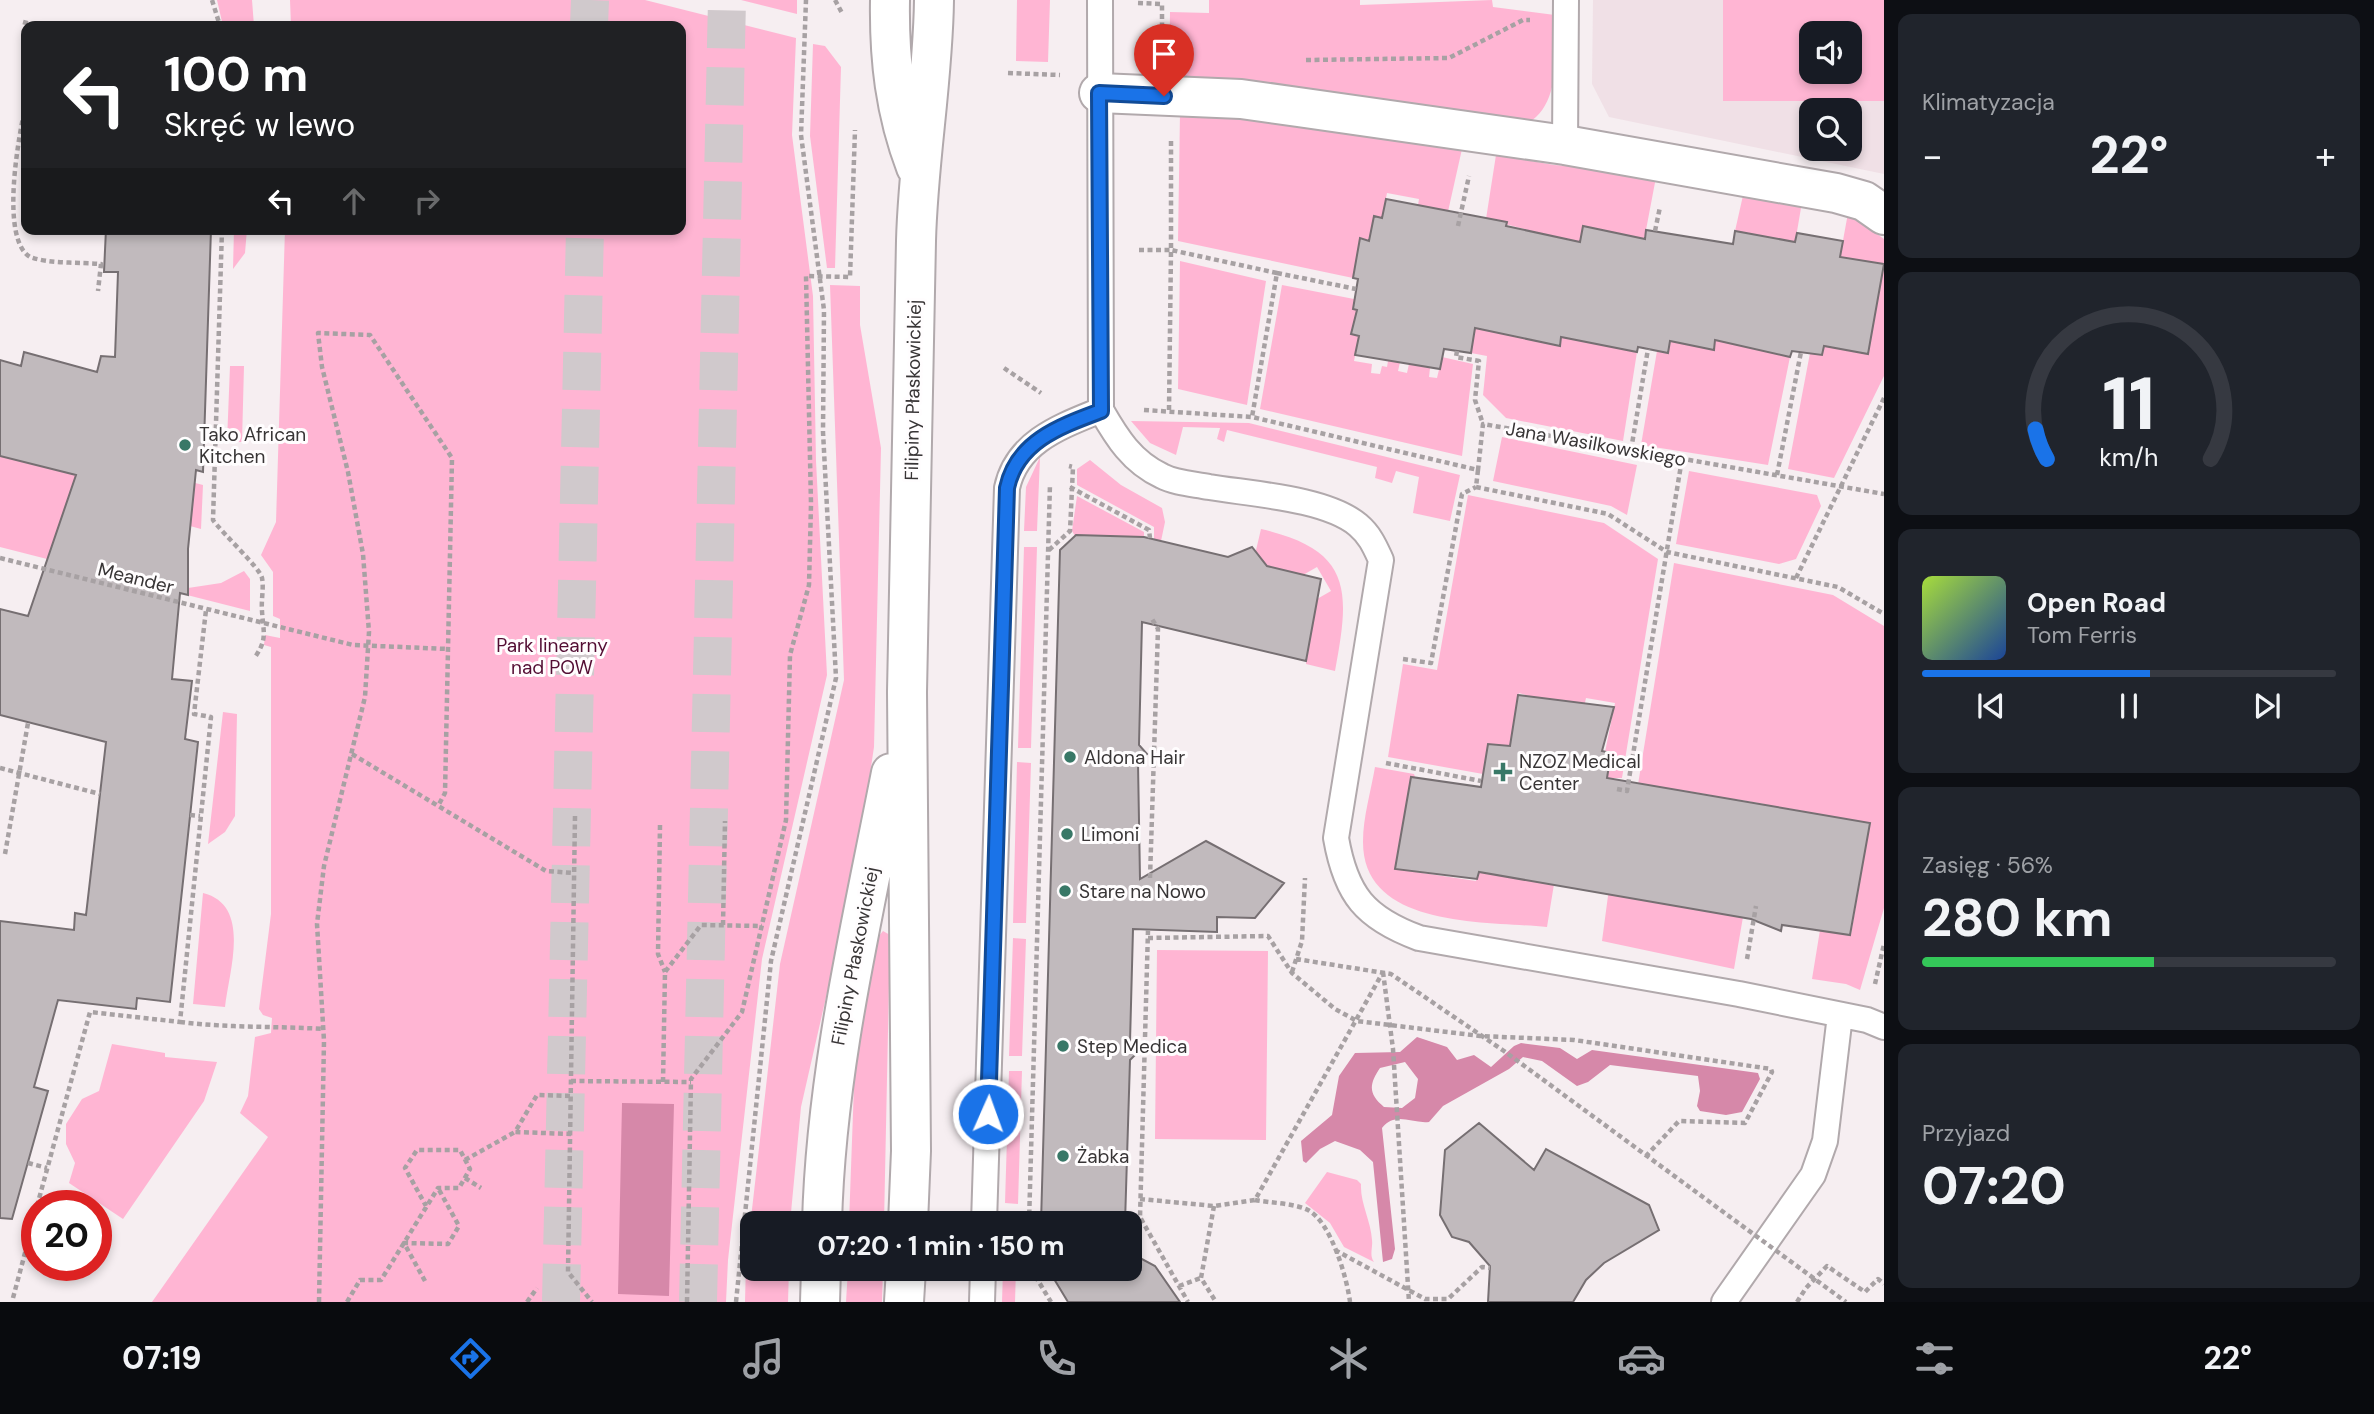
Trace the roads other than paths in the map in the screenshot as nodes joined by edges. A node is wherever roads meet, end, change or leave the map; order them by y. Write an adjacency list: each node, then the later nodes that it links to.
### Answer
1 (890, 0): 7 (main road, Filipiny Płaskowickiej)
2 (934, 0): 7 (main road, Filipiny Płaskowickiej)
3 (1100, 0): 5 (lane)
4 (1566, 9): 6 (lane)
5 (1099, 93): 6 (main road); 9 (lane)
6 (1565, 145): 8 (main road)
7 (918, 172): 10 (main road, Filipiny Płaskowickiej)
8 (1884, 215)
9 (1101, 411): 11 (lane); 15 (lane)
10 (907, 679): 13 (main road, Filipiny Płaskowickiej); 14 (main road, Filipiny Płaskowickiej)
11 (1840, 1015): 12 (lane); 22 (lane)
12 (1884, 1027)
13 (822, 1211)
14 (908, 1211)
15 (984, 1211)
16 (821, 1281): 19 (main road)
17 (905, 1281): 20 (main road)
18 (983, 1281): 21 (lane)
19 (820, 1302)
20 (904, 1302)
21 (982, 1302)
22 (1724, 1302)

